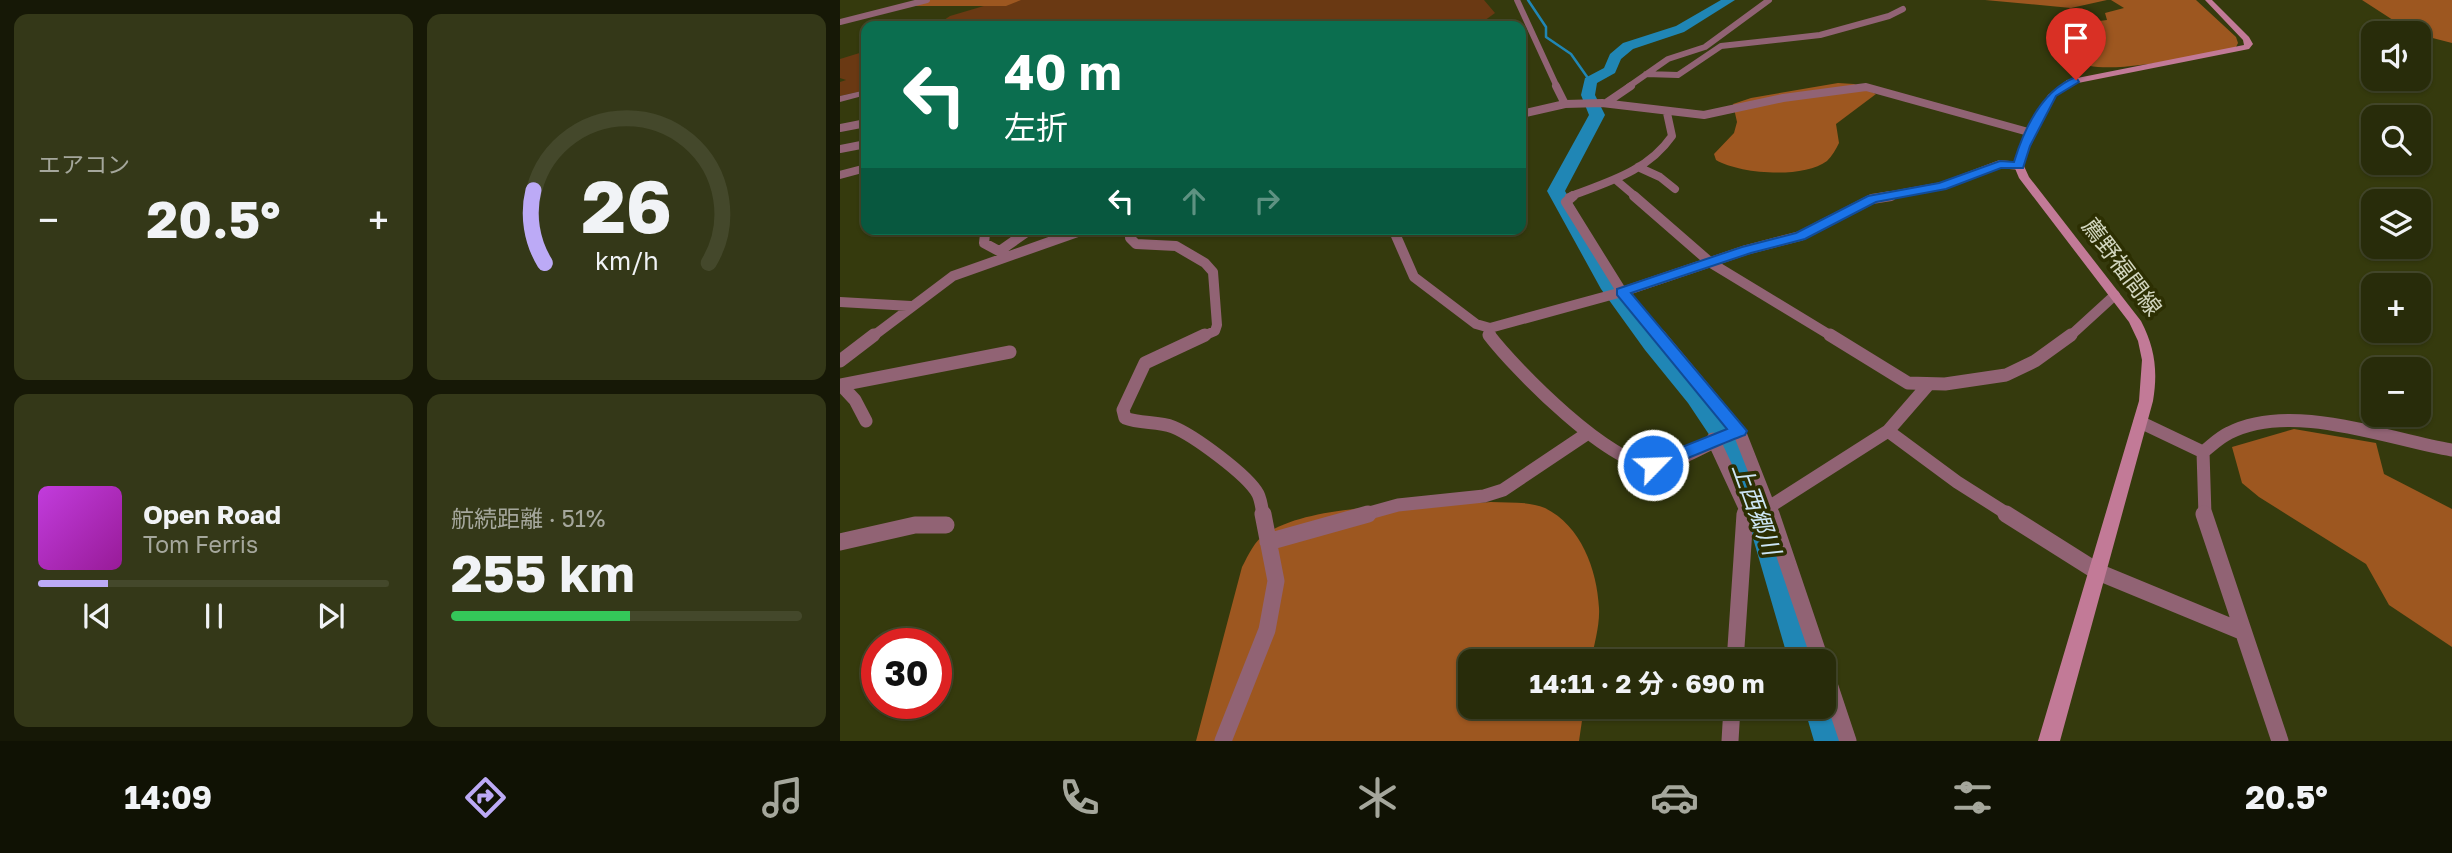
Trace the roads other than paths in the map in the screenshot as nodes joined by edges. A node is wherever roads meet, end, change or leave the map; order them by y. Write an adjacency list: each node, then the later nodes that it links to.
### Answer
1 (927, 0): 6 (street)
2 (1517, 0): 11 (street)
3 (1769, 0): 7 (street)
4 (2208, 0): 16 (main road)
5 (1903, 9): 7 (street)
6 (840, 22)
7 (1646, 75): 10 (street)
8 (861, 94): 9 (street)
9 (840, 99)
10 (1604, 103): 11 (street); 13 (street)
11 (1564, 104): 12 (street)
12 (1526, 113)
13 (1667, 113): 16 (street); 20 (street)
14 (861, 124): 15 (street)
15 (840, 128)
16 (2032, 133): 19 (main road)
17 (861, 145): 18 (street)
18 (840, 149)
19 (2019, 166): 31 (street); 33 (main road, 薦野福間線)
20 (1637, 167): 23 (street); 24 (street)
21 (861, 169): 22 (street)
22 (840, 175)
23 (1616, 180): 31 (street); 32 (street)
24 (1675, 189)
25 (985, 235): 30 (street)
26 (1024, 235): 30 (street)
27 (1065, 235): 30 (street)
28 (1130, 235): 51 (street)
29 (1396, 235): 36 (street)
30 (1003, 253): 35 (street)
31 (1711, 263): 32 (street); 40 (street)
32 (1622, 292): 36 (street); 45 (street)
33 (2115, 295): 40 (street); 42 (main road, 薦野福間線)
34 (840, 302): 35 (street)
35 (911, 306): 38 (street)
36 (1490, 328): 44 (street)
37 (1010, 352): 39 (street)
38 (840, 361)
39 (841, 385): 41 (street)
40 (1928, 385): 43 (street)
41 (866, 421)
42 (2140, 422): 47 (street); 52 (main road, 薦野福間線)
43 (1888, 431): 48 (street); 52 (street)
44 (1588, 433): 45 (street); 51 (street)
45 (1725, 435): 48 (street); 48 (street)
46 (2452, 450): 47 (street)
47 (2203, 452): 53 (street)
48 (1758, 507): 54 (street); 55 (street)
49 (946, 526): 50 (street)
50 (840, 542)
51 (1268, 542): 58 (street)
52 (2098, 572): 53 (street); 61 (main road, 薦野福間線)
53 (2241, 631): 62 (street)
54 (1737, 649)
55 (1816, 649)
56 (1836, 704): 60 (street)
57 (1731, 719): 59 (street)
58 (1223, 741)
59 (1730, 741)
60 (1848, 741)
61 (2049, 741)
62 (2280, 741)

